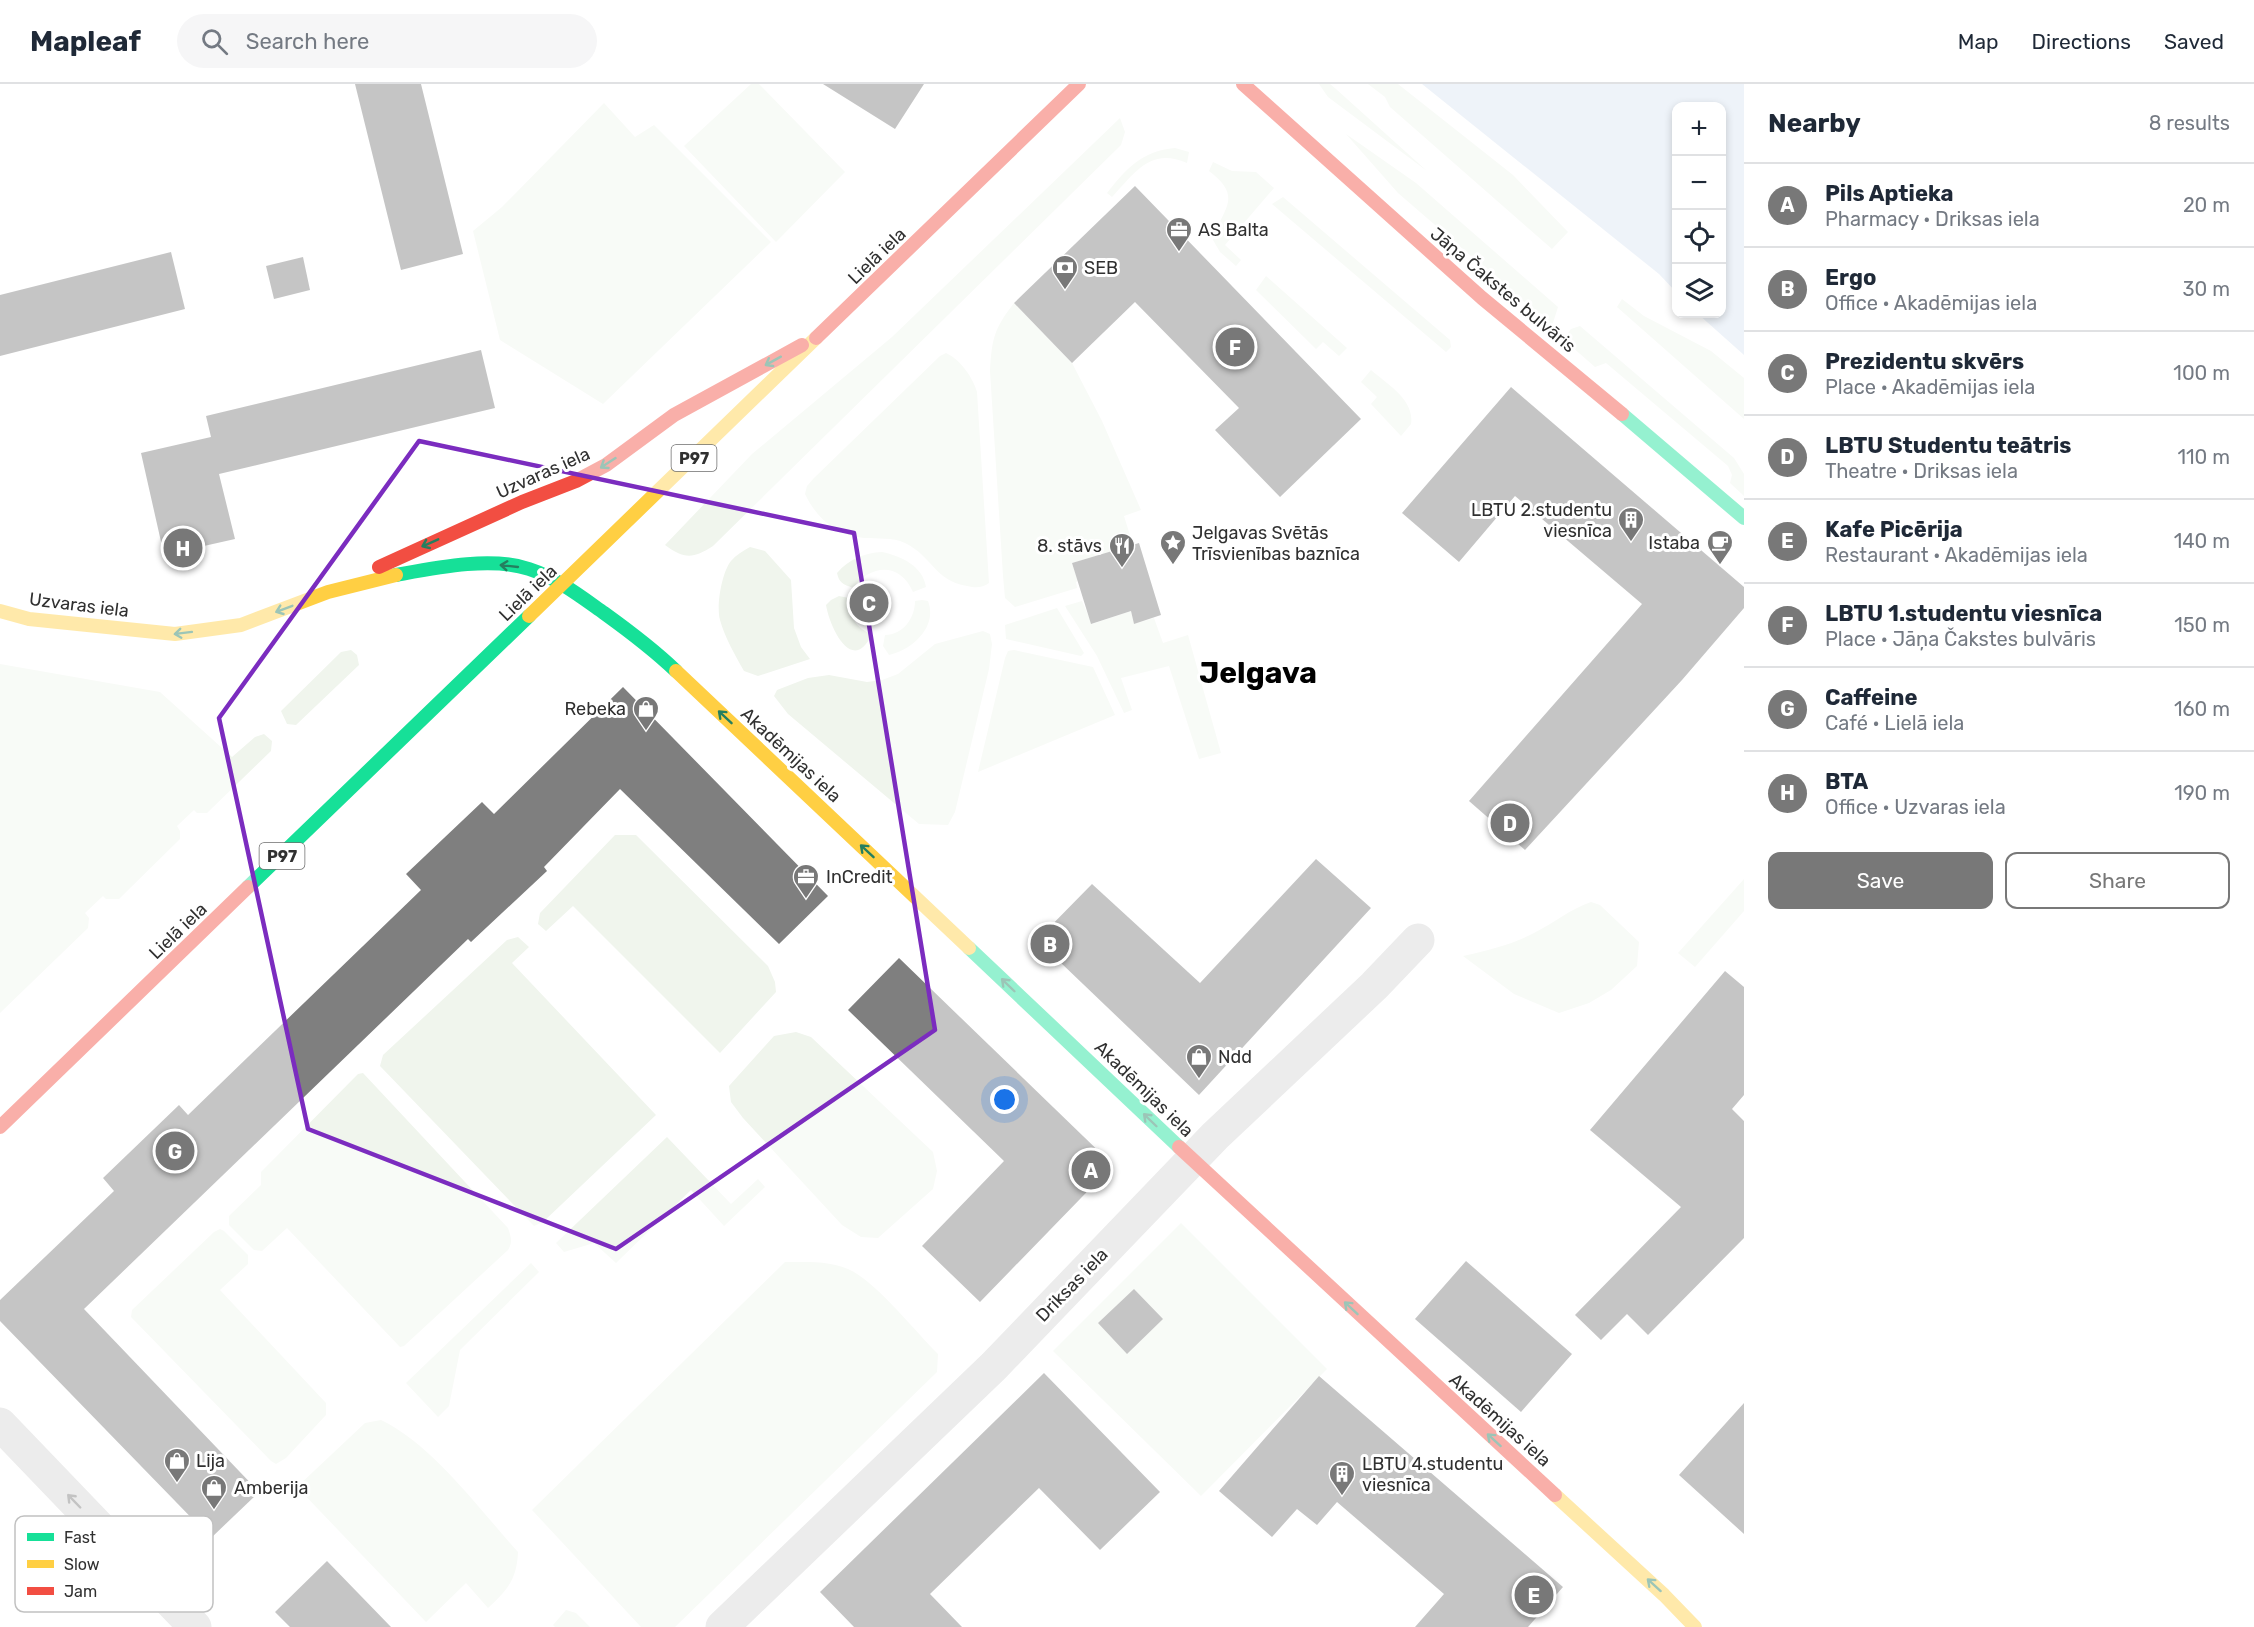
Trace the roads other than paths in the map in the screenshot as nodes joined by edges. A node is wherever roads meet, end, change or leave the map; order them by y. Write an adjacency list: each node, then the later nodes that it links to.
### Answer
1 (1079, 84): 3 (main road, Lielā iela / P97)
2 (1243, 84): 4 (main road, Jāņa Čakstes bulvāris)
3 (824, 332): 5 (main road, Lielā iela / P97); 6 (main road, Uzvaras iela, one-way to 6)
4 (1744, 518)
5 (564, 584): 6 (main road, Uzvaras iela, one-way to 6); 9 (main road, Lielā iela / P97); 10 (main road, Akadēmijas iela, one-way to 5)
6 (328, 592): 7 (main road, Uzvaras iela, one-way to 7)
7 (0, 611)
8 (1418, 940): 10 (street, Driksas iela)
9 (0, 1127)
10 (1192, 1160): 15 (street, Driksas iela); 16 (main road, Akadēmijas iela, one-way to 10)
11 (0, 1425): 12 (street, one-way to 11)
12 (87, 1516)
13 (180, 1612): 14 (street, one-way to 13)
14 (195, 1627)
15 (722, 1627)
16 (1695, 1627)

